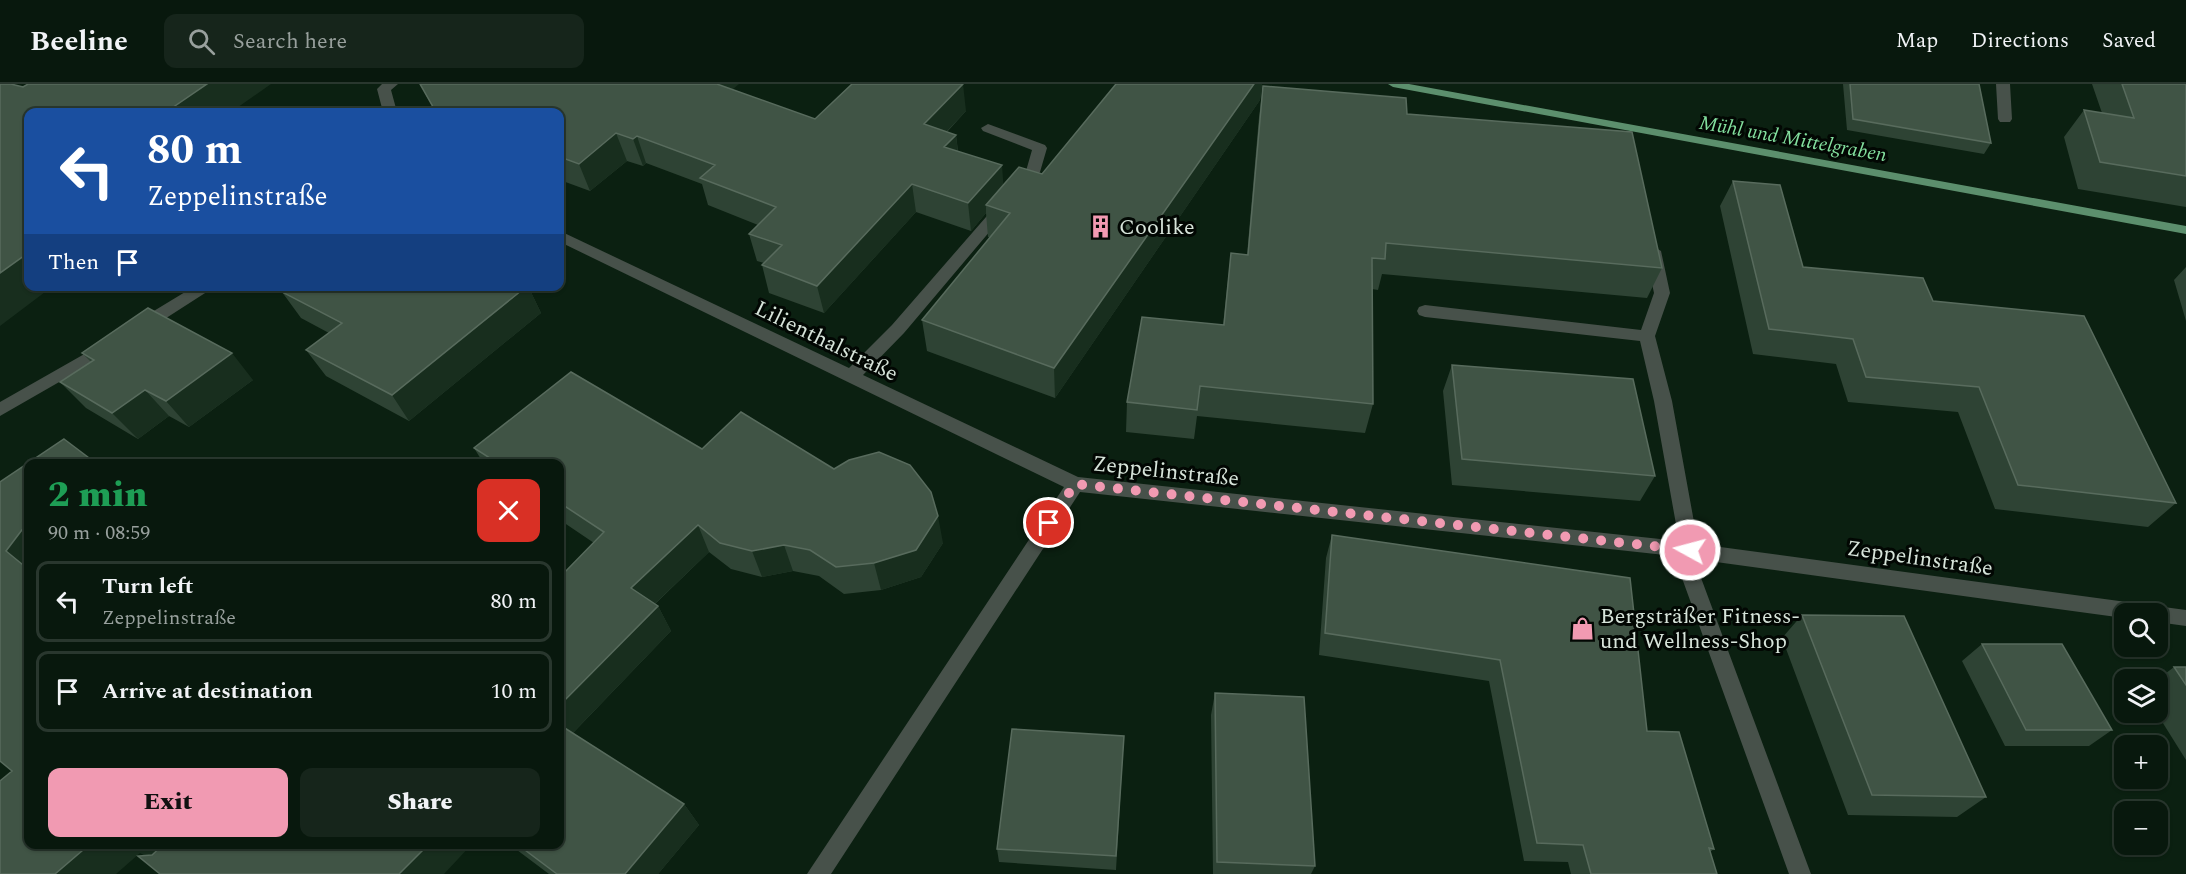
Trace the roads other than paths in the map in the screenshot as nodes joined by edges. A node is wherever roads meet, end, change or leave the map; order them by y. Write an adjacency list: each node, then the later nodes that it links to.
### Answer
1 (391, 84): 3 (street)
2 (2003, 84): 4 (street)
3 (389, 108)
4 (2005, 119)
5 (988, 128): 11 (street)
6 (564, 238): 11 (street, Lilienthalstraße)
7 (1651, 239): 10 (street)
8 (200, 291): 12 (street)
9 (1425, 311): 10 (street)
10 (1647, 336): 14 (street)
11 (851, 376): 13 (street, Lilienthalstraße)
12 (0, 411)
13 (1075, 484): 14 (street, Zeppelinstraße); 18 (street, Zeppelinstraße)
14 (1685, 550): 15 (street, Zeppelinstraße); 19 (street)
15 (2114, 608)
16 (2168, 616): 17 (street, Zeppelinstraße)
17 (2186, 618)
18 (818, 874)
19 (1800, 874)

